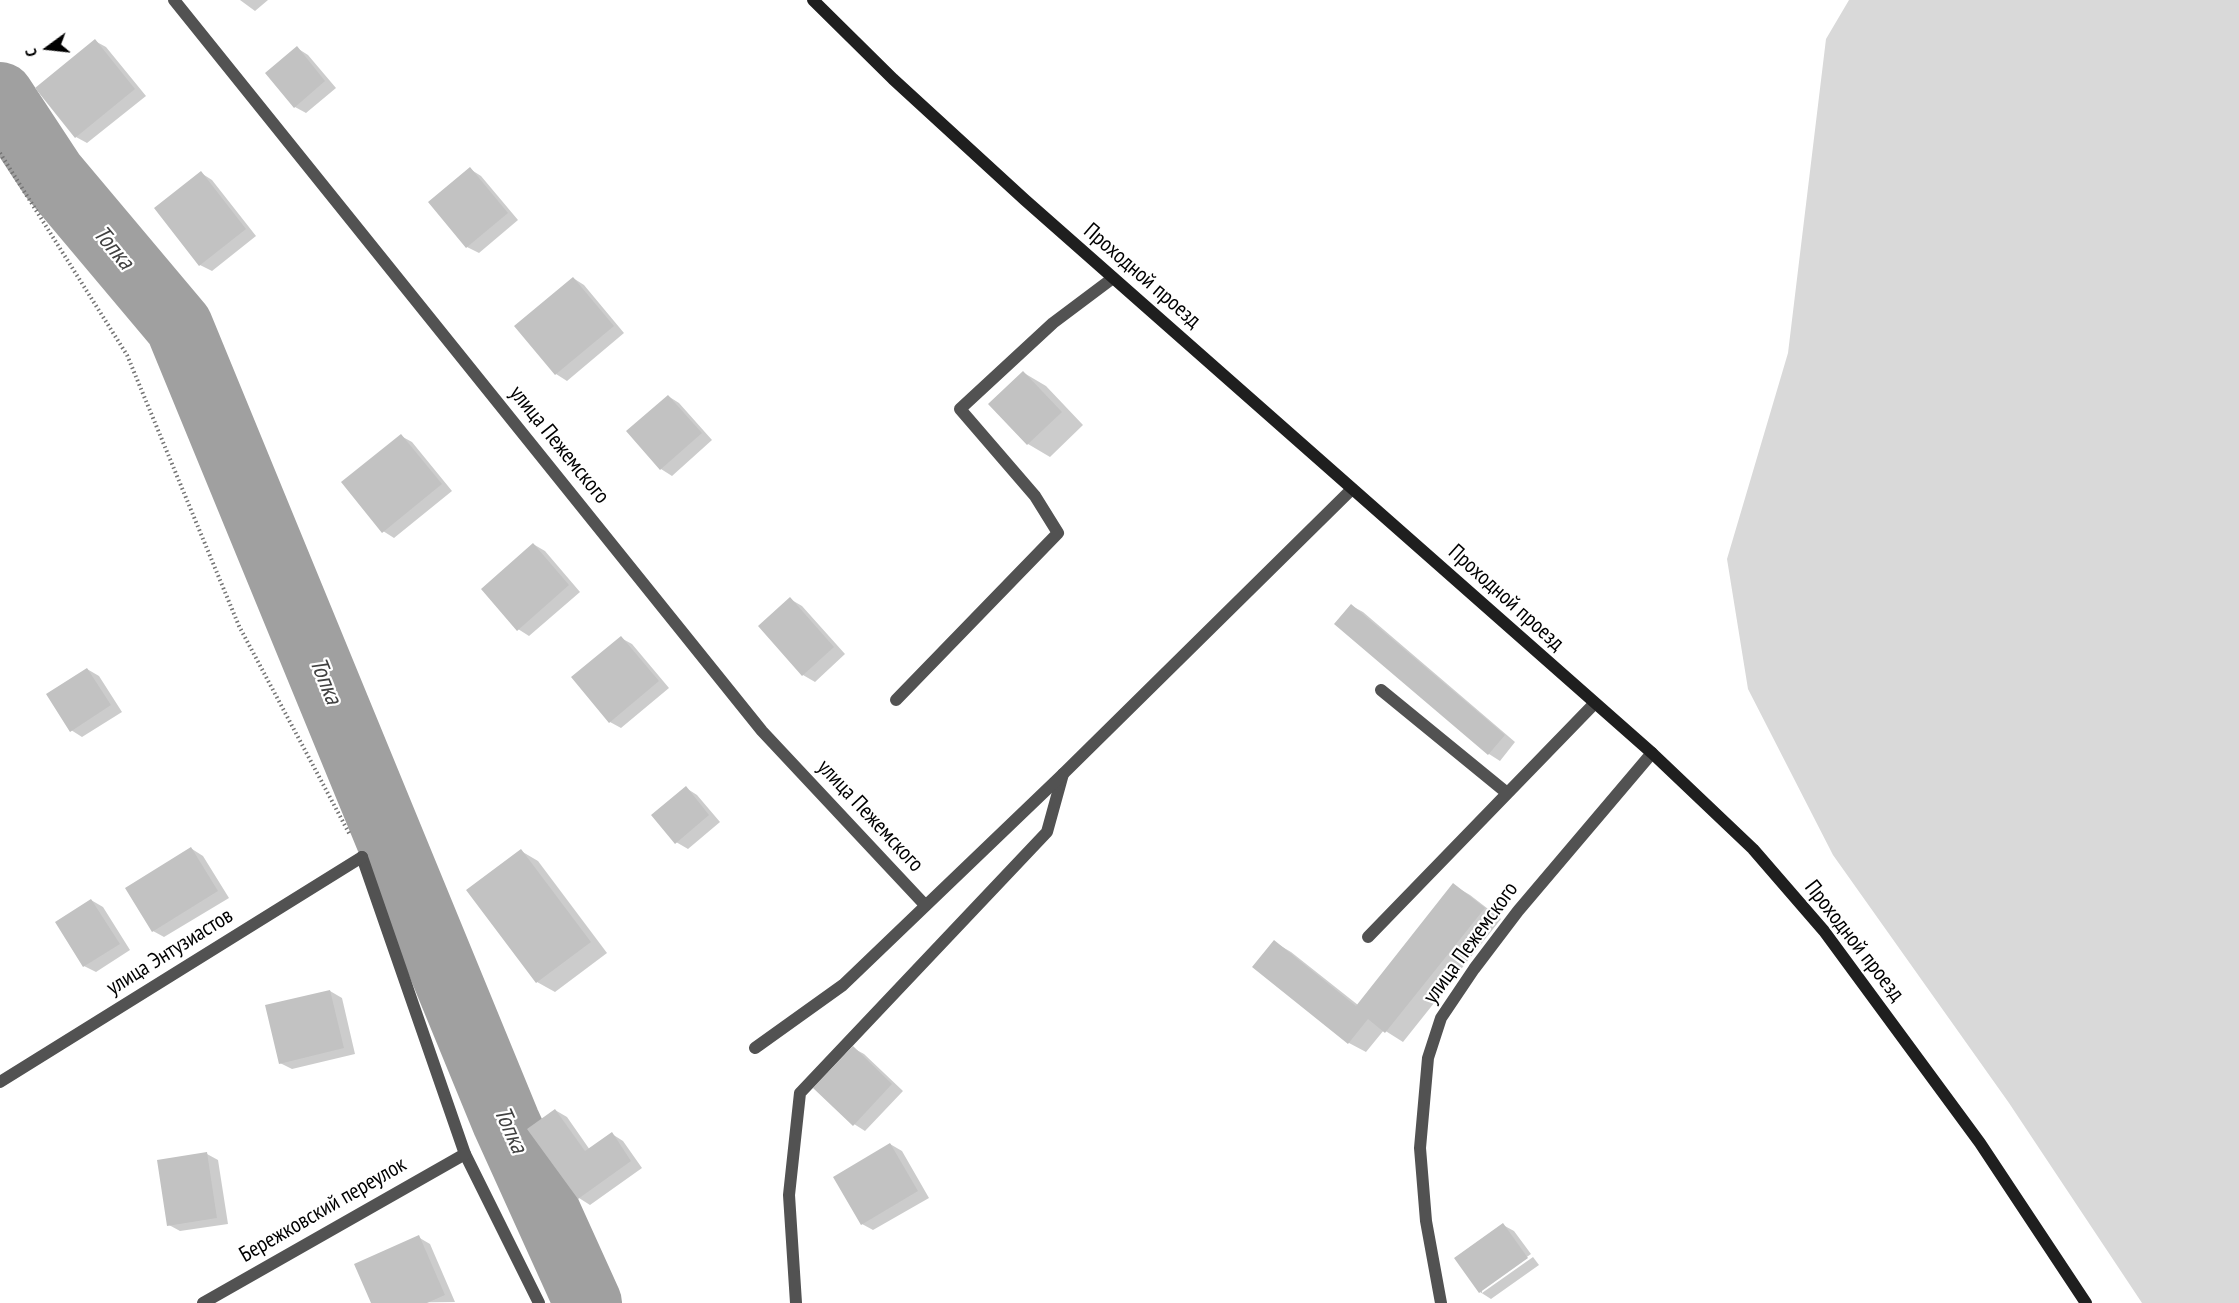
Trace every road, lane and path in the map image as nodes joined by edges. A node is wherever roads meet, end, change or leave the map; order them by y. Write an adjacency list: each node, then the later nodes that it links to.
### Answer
1 (174, 0): 13 (street, улица Пежемского)
2 (813, 0): 4 (street, Проходной проезд)
3 (0, 153): 12 (path)
4 (1113, 278): 5 (street, Проходной проезд); 7 (street)
5 (1352, 489): 8 (street, Проходной проезд); 10 (street)
6 (1381, 690): 11 (street)
7 (897, 700)
8 (1594, 704): 9 (street, Проходной проезд); 11 (street)
9 (1652, 753): 21 (street, улица Пежемского); 22 (street, Проходной проезд)
10 (1063, 774): 13 (street); 20 (street)
11 (1507, 793): 14 (street)
12 (362, 857): 16 (street, улица Энтузиастов); 17 (street)
13 (925, 905): 15 (street)
14 (1368, 937)
15 (755, 1048)
16 (0, 1082)
17 (465, 1154): 18 (street, Бережковский переулок); 19 (street)
18 (202, 1303)
19 (539, 1303)
20 (796, 1303)
21 (1441, 1303)
22 (2086, 1303)

